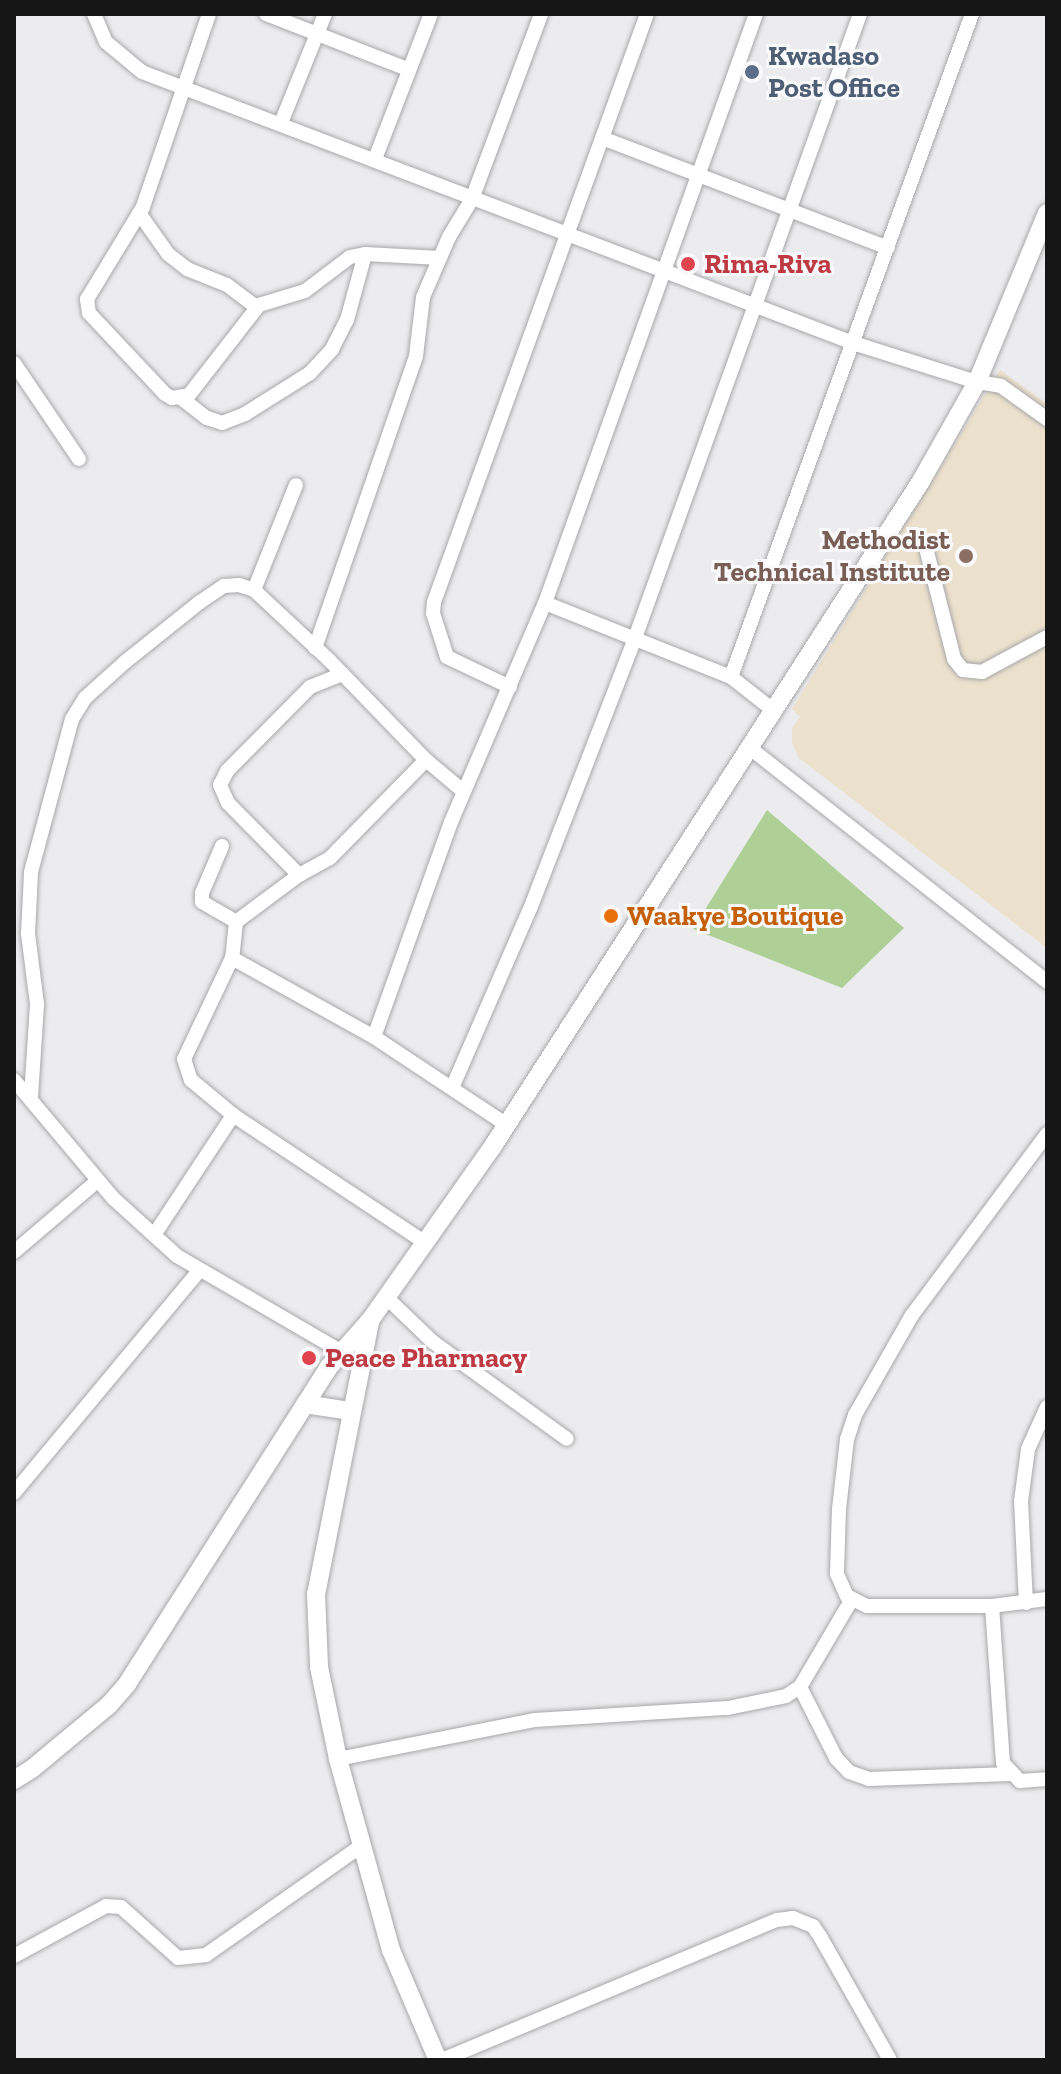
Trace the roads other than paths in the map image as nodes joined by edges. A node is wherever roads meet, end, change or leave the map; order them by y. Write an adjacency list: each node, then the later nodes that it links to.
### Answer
1 (94, 14): 13 (street)
2 (209, 14): 13 (street)
3 (266, 14): 11 (street)
4 (325, 14): 11 (street)
5 (431, 14): 12 (street)
6 (541, 14): 18 (street)
7 (647, 14): 15 (street)
8 (756, 14): 17 (street)
9 (860, 14): 19 (street)
10 (972, 14): 23 (street)
11 (316, 36): 12 (street); 14 (street)
12 (407, 69): 16 (street)
13 (185, 87): 14 (street); 20 (street)
14 (281, 123): 16 (street)
15 (602, 138): 17 (street); 22 (street)
16 (375, 159): 18 (street)
17 (700, 176): 19 (street); 26 (street)
18 (472, 199): 22 (street); 25 (street)
19 (791, 211): 23 (street); 27 (street)
20 (139, 213): 28 (street); 32 (street)
21 (1047, 213): 31 (street)
22 (568, 232): 26 (street); 44 (street)
23 (888, 248): 29 (street)
24 (365, 254): 25 (street); 28 (street); 32 (street)
25 (440, 258): 41 (street)
26 (667, 270): 27 (street); 38 (street)
27 (758, 306): 29 (street); 40 (street)
28 (256, 307): 32 (street)
29 (853, 343): 31 (street); 43 (street)
30 (14, 363): 34 (street)
31 (977, 382): 33 (street); 45 (street)
32 (181, 398)
33 (1047, 419)
34 (79, 459)
35 (296, 485): 37 (street)
36 (927, 552): 39 (street)
37 (254, 590): 41 (street); 57 (street)
38 (545, 603): 40 (street); 44 (street)
39 (1047, 637)
40 (635, 638): 43 (street); 56 (street)
41 (315, 648): 42 (street)
42 (343, 674): 47 (street); 50 (street)
43 (731, 677): 45 (street)
44 (510, 687): 48 (street)
45 (774, 711): 46 (street)
46 (750, 748): 53 (street); 59 (street)
47 (426, 760): 48 (street); 50 (street)
48 (463, 791): 54 (street)
49 (222, 846): 51 (street)
50 (299, 875): 51 (street)
51 (236, 922): 52 (street)
52 (232, 958): 54 (street); 58 (street)
53 (1047, 982)
54 (374, 1037): 56 (street)
55 (14, 1080): 57 (street)
56 (452, 1088): 59 (street)
57 (31, 1097): 61 (street)
58 (233, 1115): 62 (street); 63 (street)
59 (507, 1125): 63 (street)
60 (1047, 1134): 74 (street)
61 (97, 1181): 62 (street); 64 (street)
62 (154, 1235): 65 (street)
63 (426, 1243): 66 (street)
64 (14, 1252)
65 (200, 1270): 68 (street); 73 (street)
66 (386, 1297): 67 (street); 72 (street)
67 (371, 1319): 68 (street); 71 (street)
68 (340, 1351): 69 (street)
69 (305, 1404): 71 (street); 82 (street)
70 (1047, 1407): 76 (street)
71 (350, 1411): 79 (street)
72 (567, 1439)
73 (14, 1493)
74 (852, 1599): 77 (street); 78 (street)
75 (1047, 1599): 76 (street)
76 (1026, 1603): 77 (street)
77 (992, 1606): 80 (street)
78 (800, 1687): 79 (street); 80 (street)
79 (338, 1759): 83 (street)
80 (1010, 1774): 81 (street)
81 (1047, 1779)
82 (14, 1780)
83 (361, 1846): 84 (street); 85 (street)
84 (14, 1956)
85 (440, 2060): 86 (street)
86 (890, 2060)

